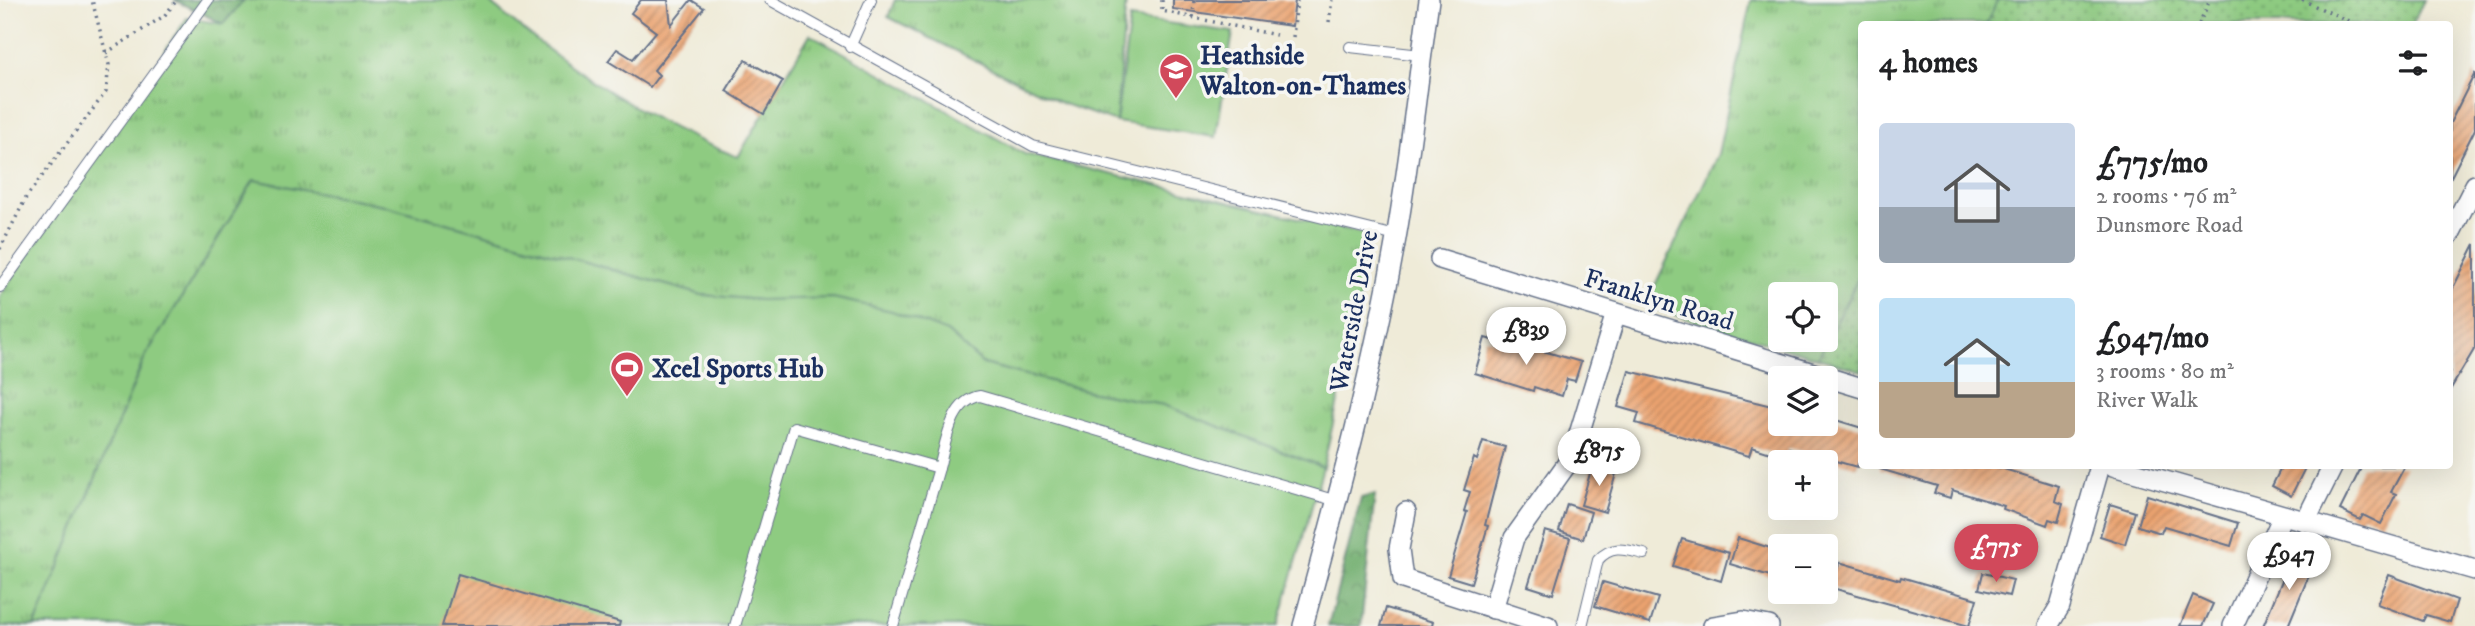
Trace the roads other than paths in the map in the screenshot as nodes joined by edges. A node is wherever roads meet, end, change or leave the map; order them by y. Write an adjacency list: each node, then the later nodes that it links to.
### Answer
1 (208, 0): 12 (lane)
2 (770, 0): 5 (lane)
3 (871, 0): 5 (lane)
4 (1429, 0): 7 (street, Waterside Drive)
5 (850, 47): 10 (lane)
6 (1350, 47): 7 (lane)
7 (1421, 55): 10 (street, Waterside Drive)
8 (2475, 184): 9 (street)
9 (2453, 228)
10 (1396, 236): 19 (street, Waterside Drive)
11 (1440, 259): 13 (street, Franklyn Road)
12 (0, 287)
13 (1616, 313): 14 (street, Franklyn Road); 25 (street)
14 (1858, 387)
15 (939, 468): 19 (lane); 26 (lane); 27 (lane)
16 (2099, 469): 33 (street)
17 (2123, 469): 21 (street)
18 (2332, 469): 22 (street)
19 (1337, 501): 28 (street, Waterside Drive)
20 (1406, 512): 25 (street)
21 (2283, 516): 22 (street); 34 (street)
22 (2305, 522): 24 (street)
23 (1644, 555): 30 (lane)
24 (2475, 570)
25 (1493, 609): 29 (street)
26 (736, 626)
27 (893, 626)
28 (1303, 626)
29 (1548, 626)
30 (1582, 626)
31 (1713, 626): 32 (street)
32 (1769, 626)
33 (2048, 626)
34 (2233, 626)

